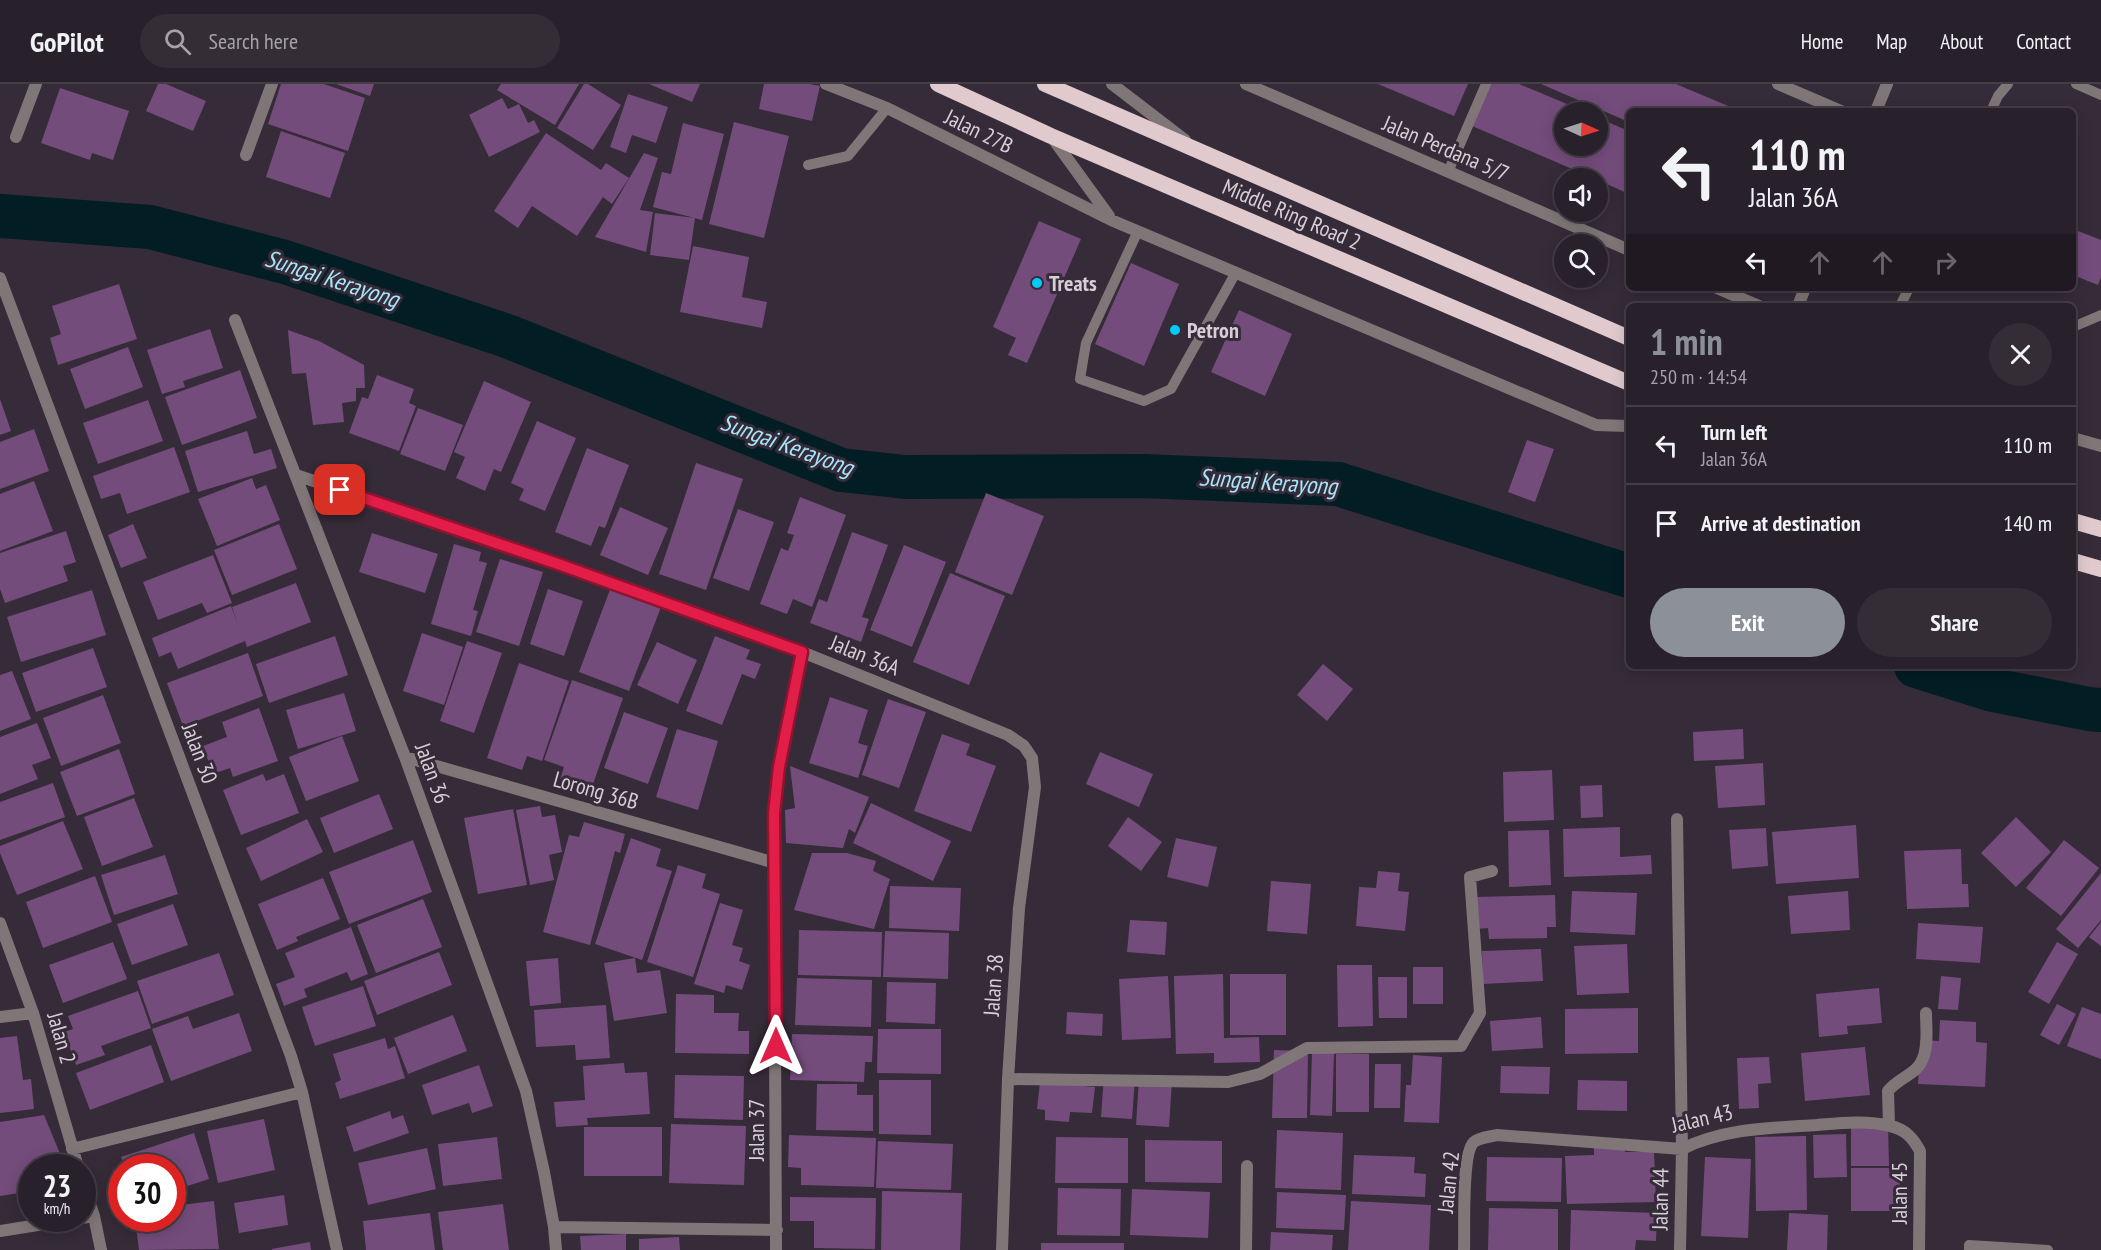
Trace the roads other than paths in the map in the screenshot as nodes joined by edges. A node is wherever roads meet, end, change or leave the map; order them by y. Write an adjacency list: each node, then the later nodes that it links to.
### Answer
1 (36, 84): 19 (street)
2 (272, 84): 21 (street)
3 (826, 84): 14 (street, Jalan 27B)
4 (938, 84): 18 (highway, Middle Ring Road 2)
5 (1045, 84): 20 (highway, Middle Ring Road 2)
6 (1112, 84): 20 (street)
7 (1246, 84): 23 (street, Jalan Perdana 5/7)
8 (1486, 84): 23 (lane)
9 (1778, 84): 15 (street)
10 (1887, 84): 16 (street)
11 (2008, 84): 17 (lane)
12 (2076, 84): 13 (lane)
13 (2101, 95)
14 (887, 108): 22 (lane); 24 (street, Jalan 27B)
15 (1834, 108)
16 (1877, 108)
17 (1992, 108)
18 (1051, 136): 24 (street); 35 (highway, Middle Ring Road 2)
19 (16, 137)
20 (1198, 150): 34 (highway, Middle Ring Road 2)
21 (246, 155)
22 (808, 165)
23 (1448, 172): 26 (street, Jalan Perdana 5/7)
24 (1111, 220): 25 (street, Jalan 27B)
25 (1138, 231): 27 (street, Jalan 27B); 27 (lane)
26 (1626, 249)
27 (1235, 274): 36 (street, Jalan 27B)
28 (0, 278): 55 (street, Jalan 30)
29 (1724, 291): 30 (street)
30 (1752, 303)
31 (2101, 315): 33 (lane)
32 (235, 320): 39 (street, Jalan 36)
33 (2076, 326)
34 (1626, 337)
35 (1626, 382)
36 (1626, 426)
37 (2076, 439): 38 (street)
38 (2101, 446)
39 (296, 475): 44 (street, Jalan 36A); 46 (street, Jalan 36)
40 (2076, 522): 41 (highway)
41 (2101, 529)
42 (2076, 562): 43 (highway)
43 (2101, 569)
44 (802, 652): 45 (street, Jalan 36A); 48 (street, Jalan 37)
45 (1008, 735): 54 (street, Jalan 38)
46 (405, 758): 48 (street, Lorong 36B); 64 (street, Jalan 36)
47 (1677, 819): 60 (street, Jalan 44)
48 (775, 863): 66 (street, Jalan 37)
49 (1492, 871): 54 (street)
50 (0, 924): 51 (street, Jalan 2)
51 (33, 1013): 53 (street); 59 (street, Jalan 2)
52 (1926, 1013): 56 (street)
53 (0, 1017)
54 (1008, 1079): 72 (street, Jalan 38)
55 (302, 1092): 59 (street); 69 (street, Jalan 30)
56 (1889, 1125): 58 (street, Jalan 43); 60 (street, Jalan 43)
57 (1497, 1135): 60 (street, Jalan 43); 74 (street, Jalan 42)
58 (1913, 1138): 76 (street, Jalan 45)
59 (72, 1149): 61 (street, Jalan 2)
60 (1682, 1149): 75 (street, Jalan 44)
61 (74, 1154)
62 (1247, 1166): 73 (street)
63 (96, 1226): 68 (street)
64 (554, 1227): 66 (street); 70 (street, Jalan 36)
65 (18, 1228): 67 (street)
66 (777, 1230): 71 (street, Jalan 37)
67 (0, 1231)
68 (101, 1250)
69 (337, 1250)
70 (556, 1250)
71 (777, 1250)
72 (1002, 1250)
73 (1246, 1250)
74 (1464, 1250)
75 (1680, 1250)
76 (1919, 1250)
77 (1969, 1250): 78 (lane)
78 (2048, 1250)

